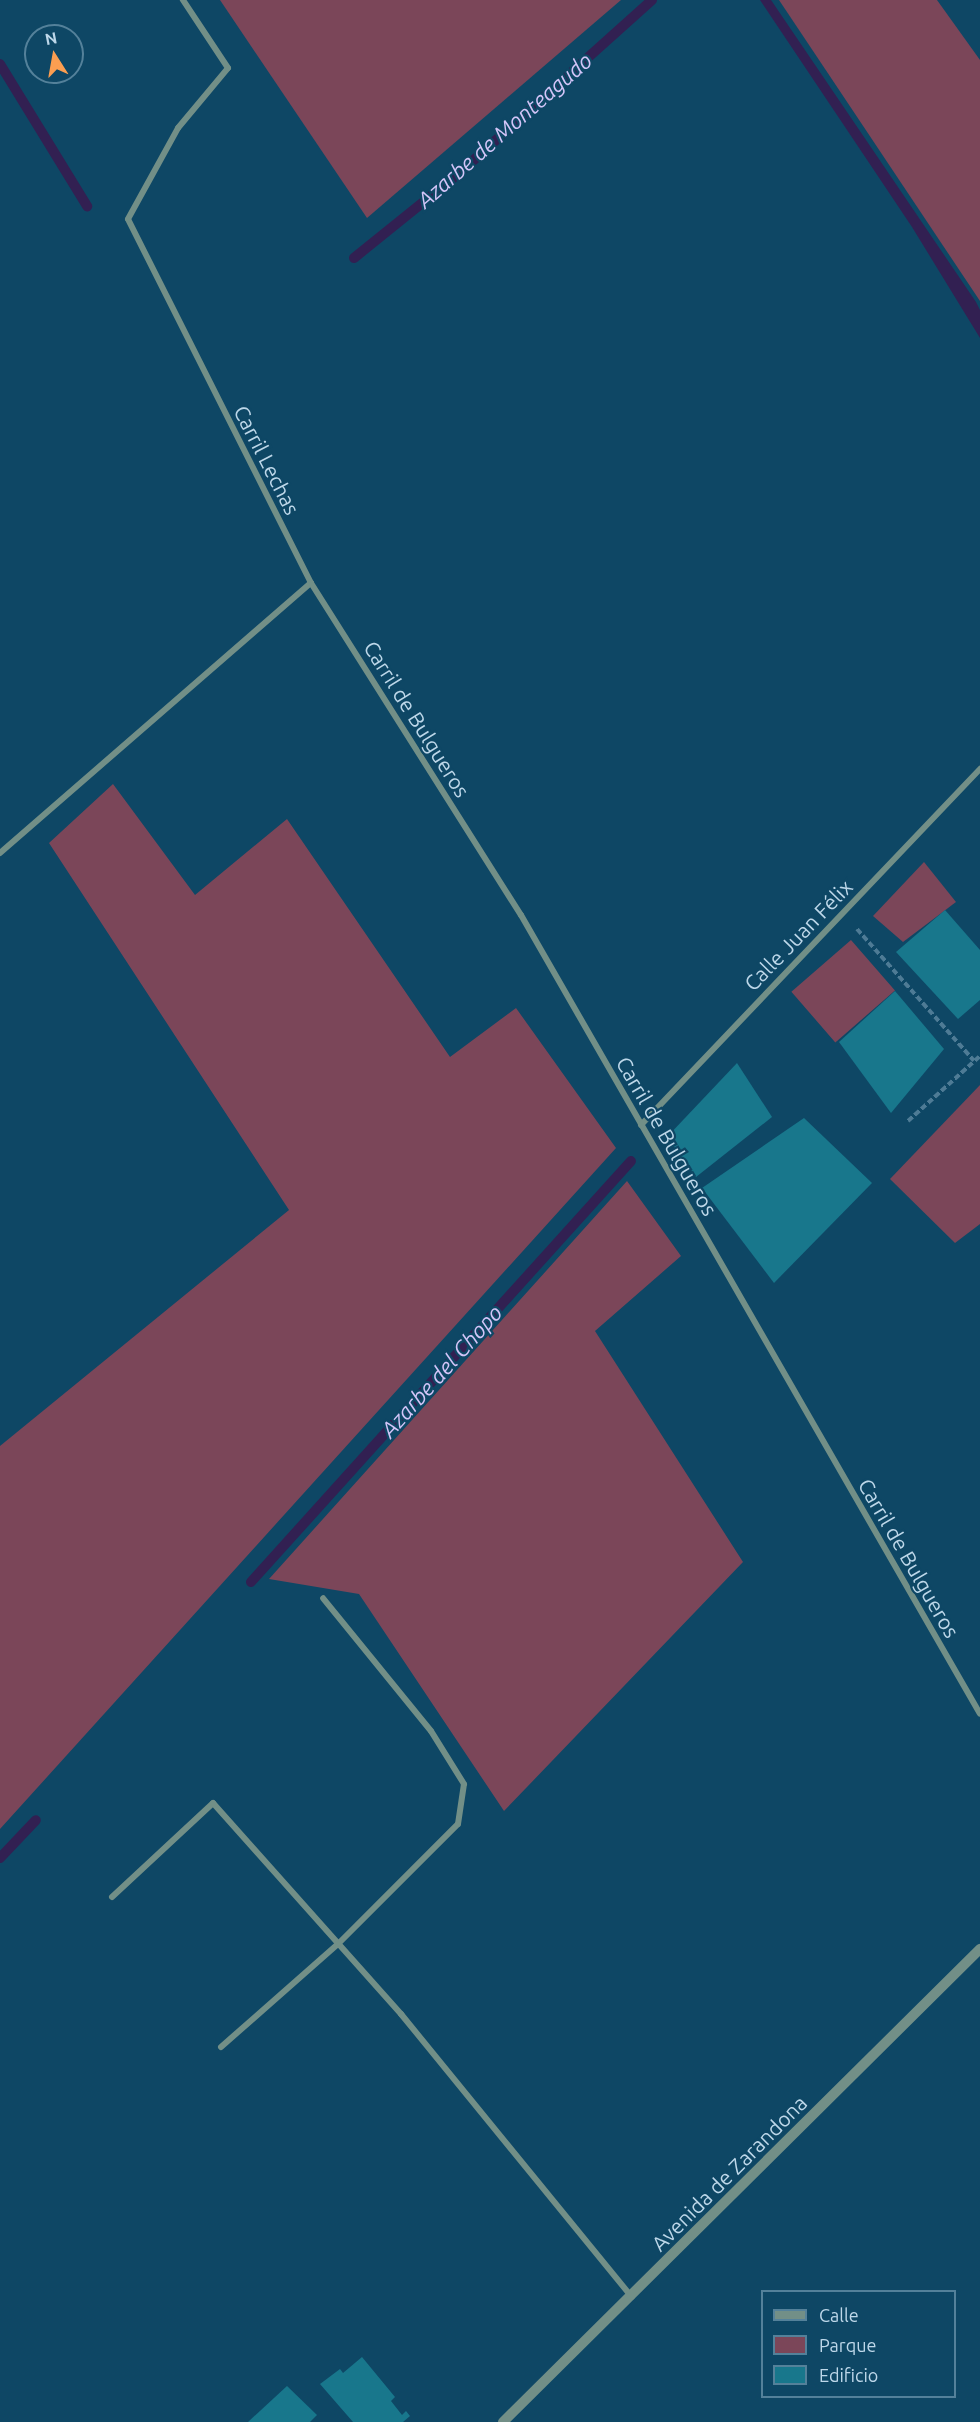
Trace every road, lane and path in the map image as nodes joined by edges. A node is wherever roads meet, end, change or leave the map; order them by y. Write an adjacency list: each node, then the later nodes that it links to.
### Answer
1 (183, 0): 2 (street, Carril Lechas)
2 (311, 583): 4 (street); 9 (street, Carril de Bulgueros)
3 (980, 769): 5 (street, Calle Juan Félix)
4 (0, 853)
5 (842, 913): 7 (path); 9 (street, Calle Juan Félix)
6 (980, 1056): 7 (path)
7 (974, 1061): 8 (path)
8 (908, 1121)
9 (641, 1125): 11 (street, Carril de Bulgueros)
10 (322, 1598): 13 (street)
11 (980, 1714)
12 (112, 1897): 13 (street)
13 (339, 1943): 15 (street); 16 (street)
14 (980, 1949): 16 (street, Avenida de Zarandona)
15 (221, 2048)
16 (633, 2297): 17 (street, Avenida de Zarandona)
17 (503, 2422)

